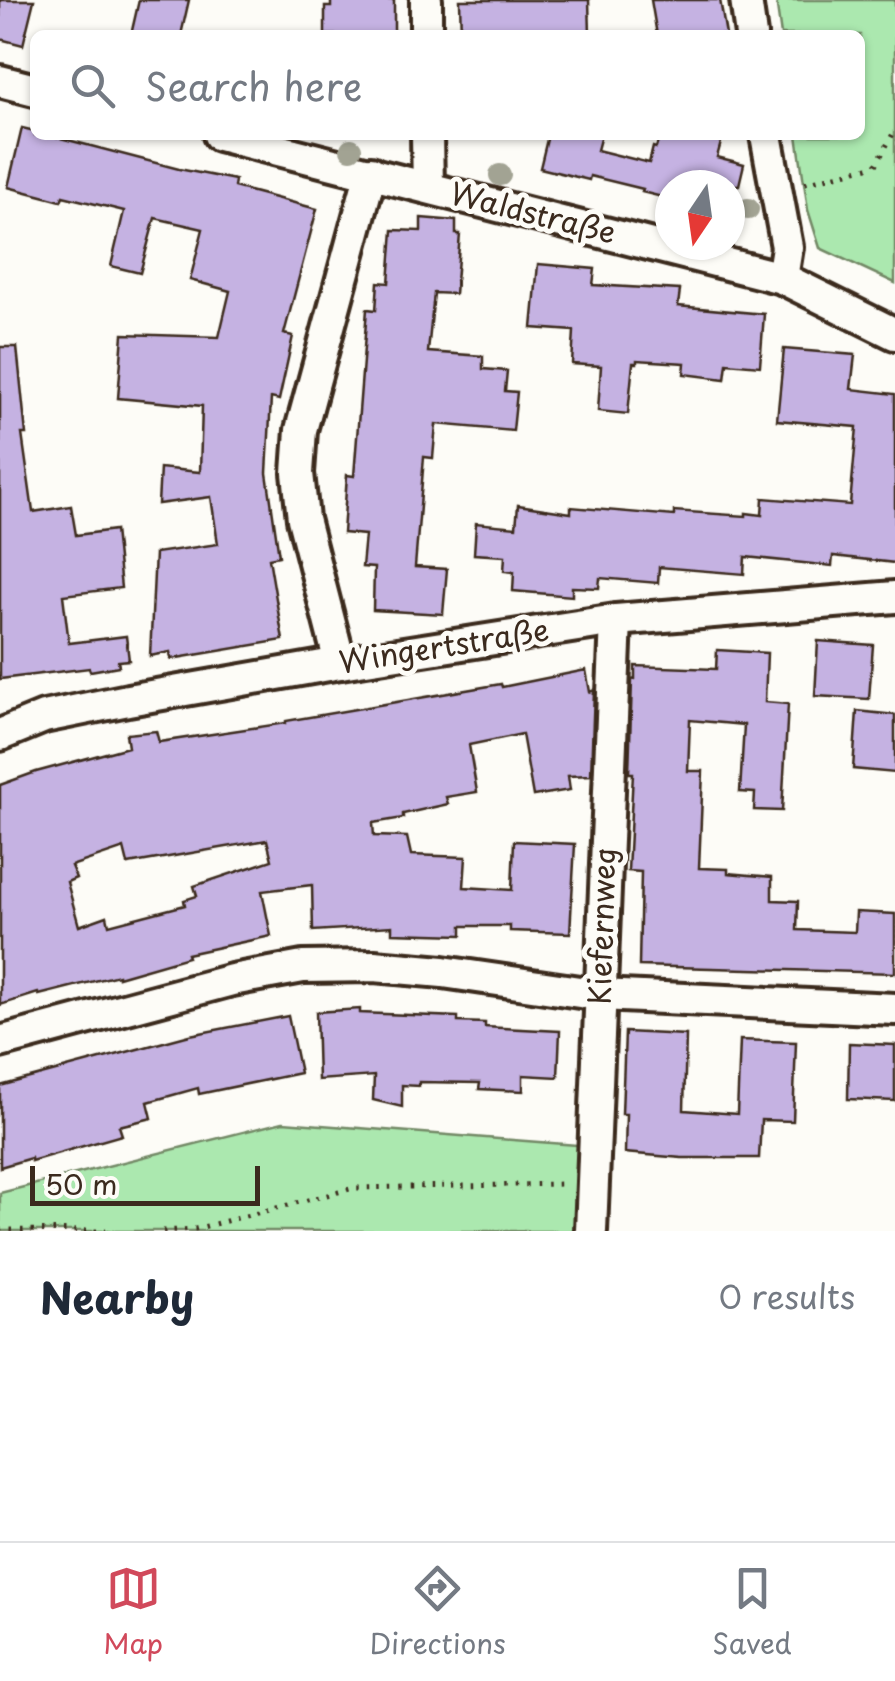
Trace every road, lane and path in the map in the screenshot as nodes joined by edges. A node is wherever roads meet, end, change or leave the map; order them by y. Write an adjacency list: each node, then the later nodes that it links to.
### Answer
1 (426, 0): 3 (street)
2 (746, 0): 4 (street)
3 (426, 30)
4 (750, 30)
5 (0, 81): 6 (street)
6 (30, 89)
7 (895, 130): 13 (path)
8 (240, 140): 11 (street, Waldstraße)
9 (428, 140): 12 (street)
10 (767, 140): 13 (street)
11 (371, 172): 12 (street, Waldstraße); 18 (street)
12 (428, 186): 14 (street, Waldstraße)
13 (776, 190): 14 (street)
14 (782, 278): 15 (street, Waldstraße)
15 (895, 334)
16 (895, 597): 17 (street, Wingertstraße)
17 (616, 620): 18 (street, Wingertstraße); 20 (street, Kiefernweg)
18 (340, 663): 19 (street, Wingertstraße)
19 (0, 735)
20 (600, 995): 21 (street); 22 (street); 23 (street, Kiefernweg)
21 (895, 1010)
22 (0, 1042)
23 (592, 1184): 25 (path); 28 (street, Kiefernweg)
24 (0, 1230): 26 (path)
25 (194, 1230): 27 (path)
26 (106, 1231)
27 (163, 1231)
28 (591, 1231)

